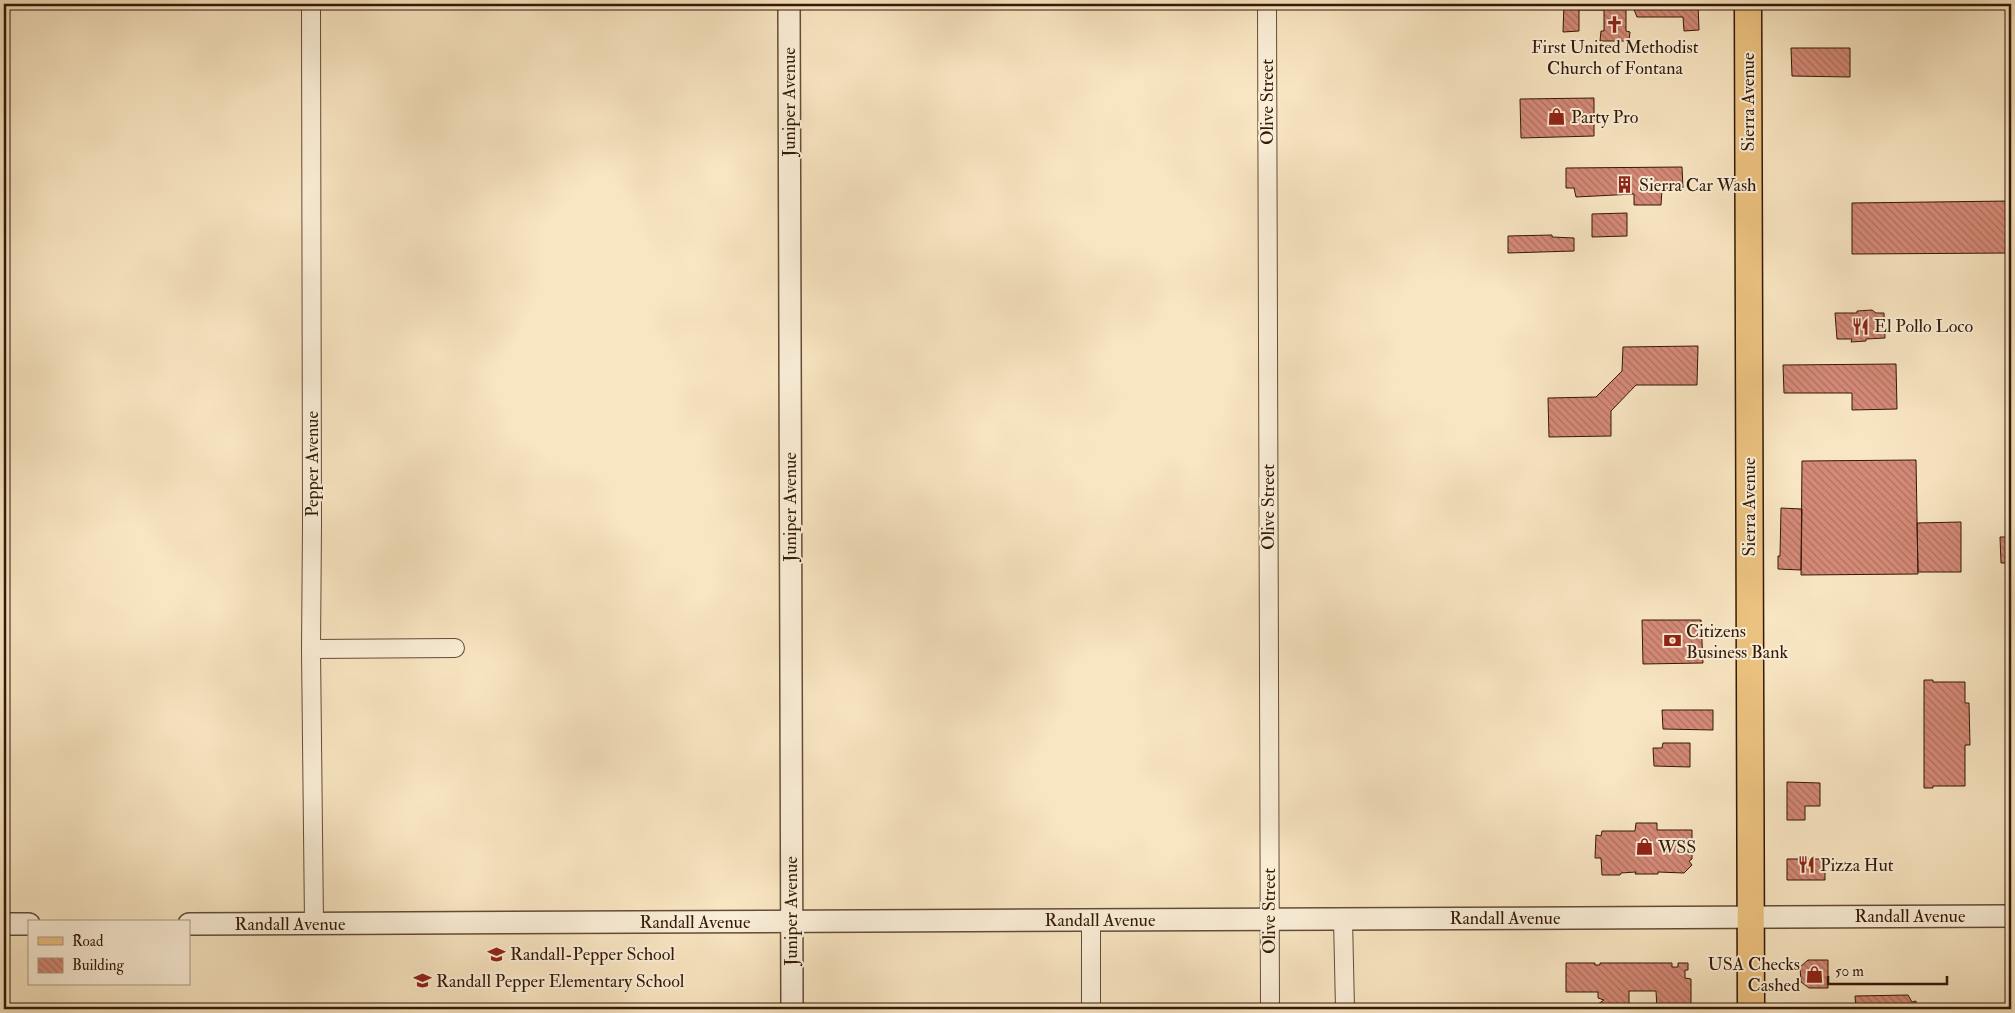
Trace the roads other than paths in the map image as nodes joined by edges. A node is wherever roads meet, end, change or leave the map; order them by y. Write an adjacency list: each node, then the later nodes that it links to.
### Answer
1 (310, 4): 6 (street, Pepper Avenue)
2 (789, 4): 12 (street, Juniper Avenue)
3 (1267, 4): 11 (street, Olive Street)
4 (1748, 4): 8 (main road, Sierra Avenue)
5 (455, 648): 6 (street)
6 (311, 649): 13 (street, Pepper Avenue)
7 (2011, 916): 8 (street, Randall Avenue)
8 (1750, 917): 9 (street, Randall Avenue); 21 (main road, Sierra Avenue)
9 (1344, 919): 11 (street, Randall Avenue); 20 (street)
10 (1091, 920): 11 (street, Randall Avenue); 12 (street, Randall Avenue); 18 (street)
11 (1269, 920): 19 (street, Olive Street)
12 (792, 921): 13 (street, Randall Avenue); 17 (street, Juniper Avenue)
13 (314, 923): 16 (street, Randall Avenue)
14 (4, 924): 15 (street)
15 (28, 924)
16 (190, 924)
17 (792, 1009)
18 (1091, 1009)
19 (1270, 1009)
20 (1345, 1009)
21 (1751, 1009)

